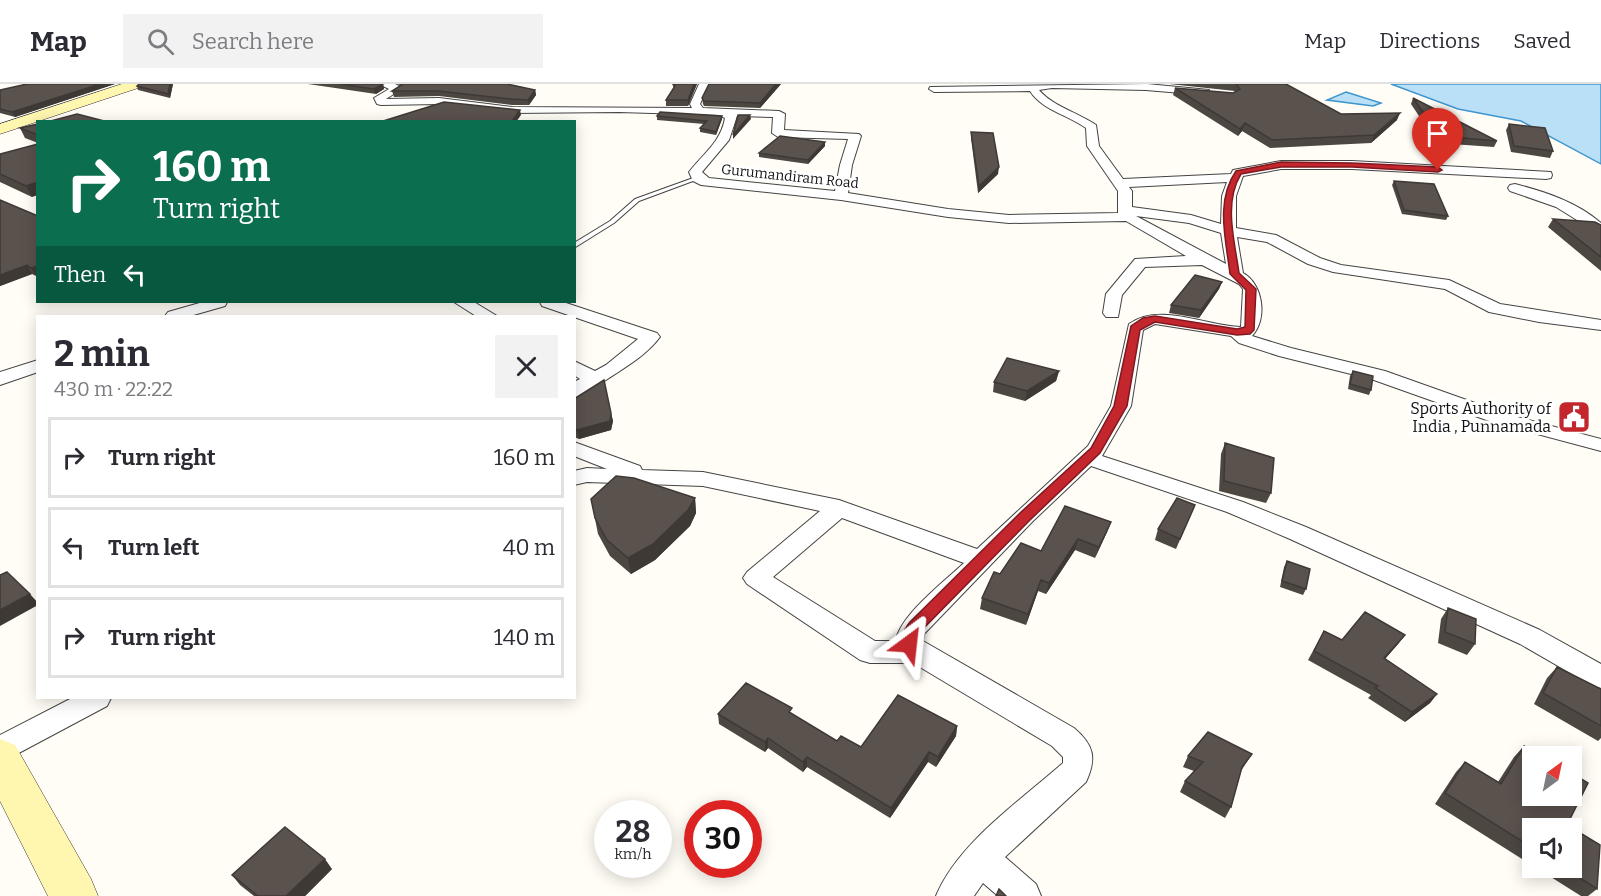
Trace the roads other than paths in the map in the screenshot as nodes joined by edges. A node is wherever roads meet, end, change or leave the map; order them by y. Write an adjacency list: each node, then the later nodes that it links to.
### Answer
1 (136, 84): 9 (main road)
2 (384, 84): 7 (street)
3 (704, 84): 7 (street)
4 (1047, 86): 5 (street); 6 (street); 13 (street)
5 (934, 89)
6 (1213, 93)
7 (699, 111): 8 (street)
8 (719, 112): 11 (street, Gurumandiram Road); 15 (street)
9 (0, 129)
10 (1546, 175): 12 (street)
11 (699, 178): 15 (street, Gurumandiram Road); 19 (lane)
12 (1235, 178): 13 (street); 17 (street)
13 (1120, 183): 16 (street)
14 (1515, 188): 18 (street)
15 (841, 196): 16 (street, Gurumandiram Road)
16 (1131, 218): 17 (street, Gurumandiram Road); 20 (street)
17 (1229, 231): 21 (street); 28 (street, Gurumandiram Road)
18 (1601, 231)
19 (576, 245)
20 (1207, 260): 21 (street); 25 (street)
21 (1234, 274): 29 (street)
22 (216, 303): 26 (street)
23 (464, 303): 27 (street)
24 (551, 303): 33 (street)
25 (1112, 313)
26 (177, 315)
27 (486, 315)
28 (1601, 325)
29 (1237, 332): 36 (street); 38 (street)
30 (36, 366): 32 (street)
31 (576, 368): 33 (street)
32 (0, 379)
33 (595, 379): 34 (street); 35 (street)
34 (576, 387)
35 (576, 399)
36 (1601, 445)
37 (576, 449): 39 (street)
38 (1088, 458): 42 (street); 44 (street)
39 (648, 477): 40 (street); 41 (street)
40 (576, 478)
41 (839, 508): 42 (street); 43 (street)
42 (982, 560): 43 (street)
43 (916, 652): 48 (street)
44 (1601, 677)
45 (96, 699): 46 (street)
46 (0, 750)
47 (0, 758): 49 (main road)
48 (980, 858): 50 (street); 51 (street)
49 (74, 896)
50 (953, 896)
51 (1024, 896)

